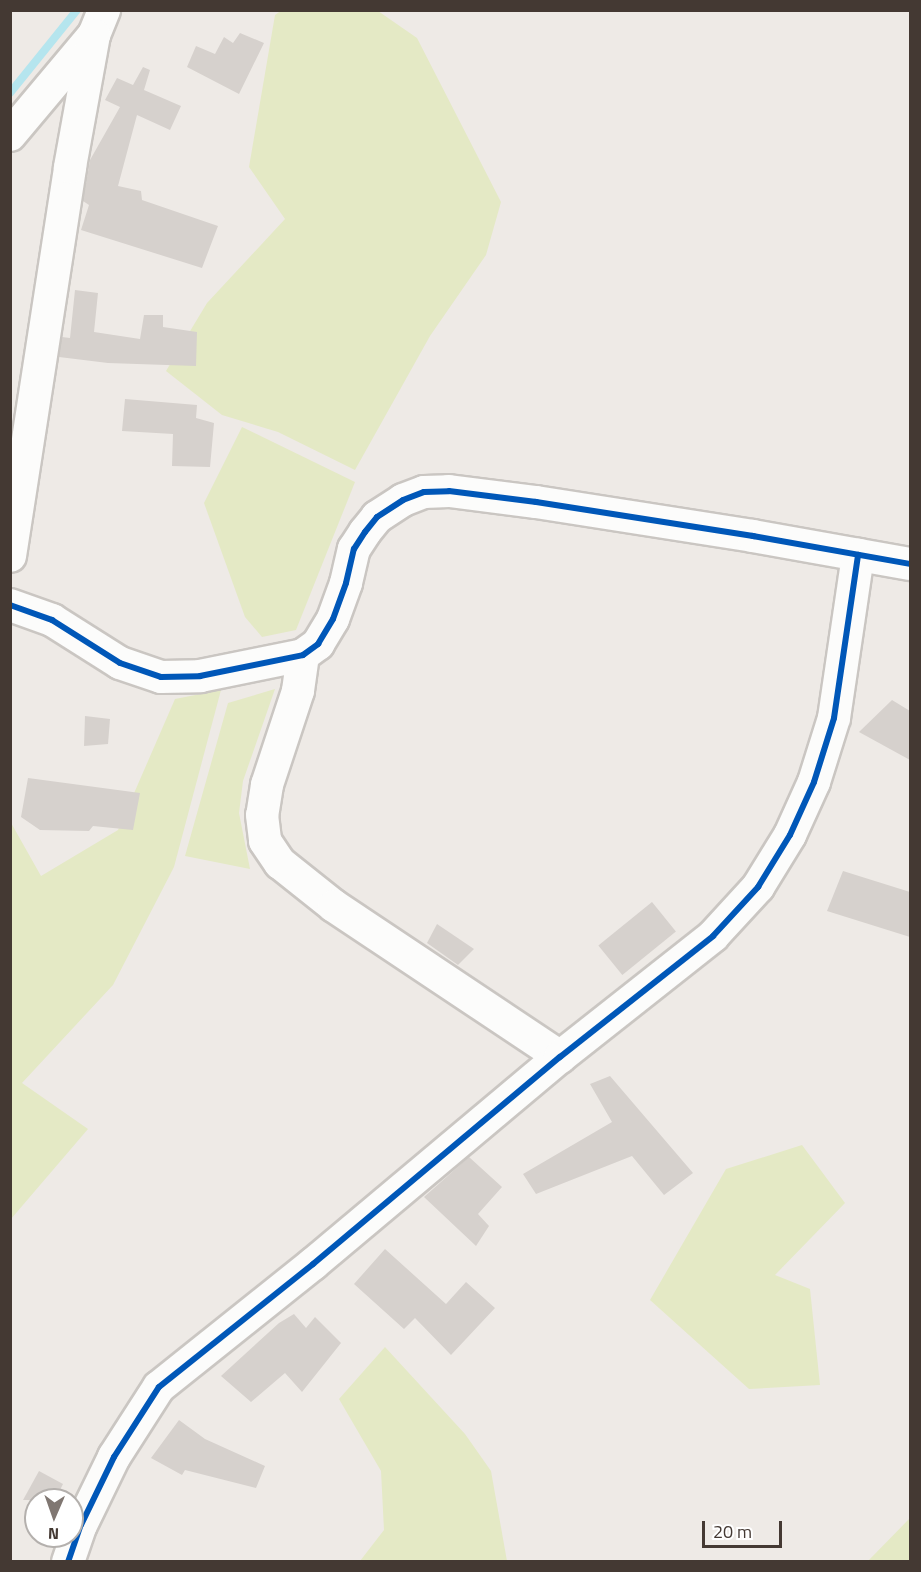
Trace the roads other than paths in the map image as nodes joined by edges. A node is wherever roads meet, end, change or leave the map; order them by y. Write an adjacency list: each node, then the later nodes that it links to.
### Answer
1 (99, 23): 2 (street); 4 (street)
2 (10, 135)
3 (858, 555): 5 (street); 7 (street); 8 (street)
4 (10, 556)
5 (910, 564)
6 (10, 605): 7 (street)
7 (303, 655): 8 (street)
8 (560, 1057): 9 (street)
9 (68, 1562)

